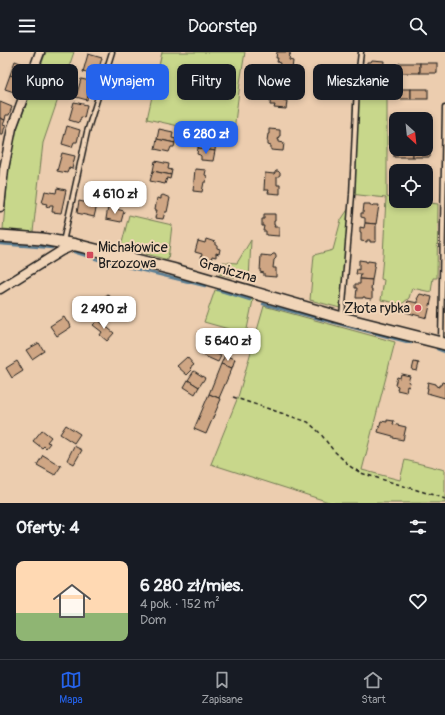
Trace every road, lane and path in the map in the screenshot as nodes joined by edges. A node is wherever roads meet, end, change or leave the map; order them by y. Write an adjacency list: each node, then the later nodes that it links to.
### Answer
1 (40, 52): 5 (street)
2 (112, 52): 7 (lane)
3 (361, 52): 10 (lane)
4 (445, 108): 11 (lane)
5 (0, 207)
6 (0, 236): 7 (street, Graniczna)
7 (63, 242): 8 (street, Graniczna)
8 (76, 245): 9 (street); 10 (street, Graniczna)
9 (0, 289)
10 (342, 318): 11 (street, Graniczna)
11 (443, 344)
12 (233, 397): 13 (path)
13 (445, 499)

